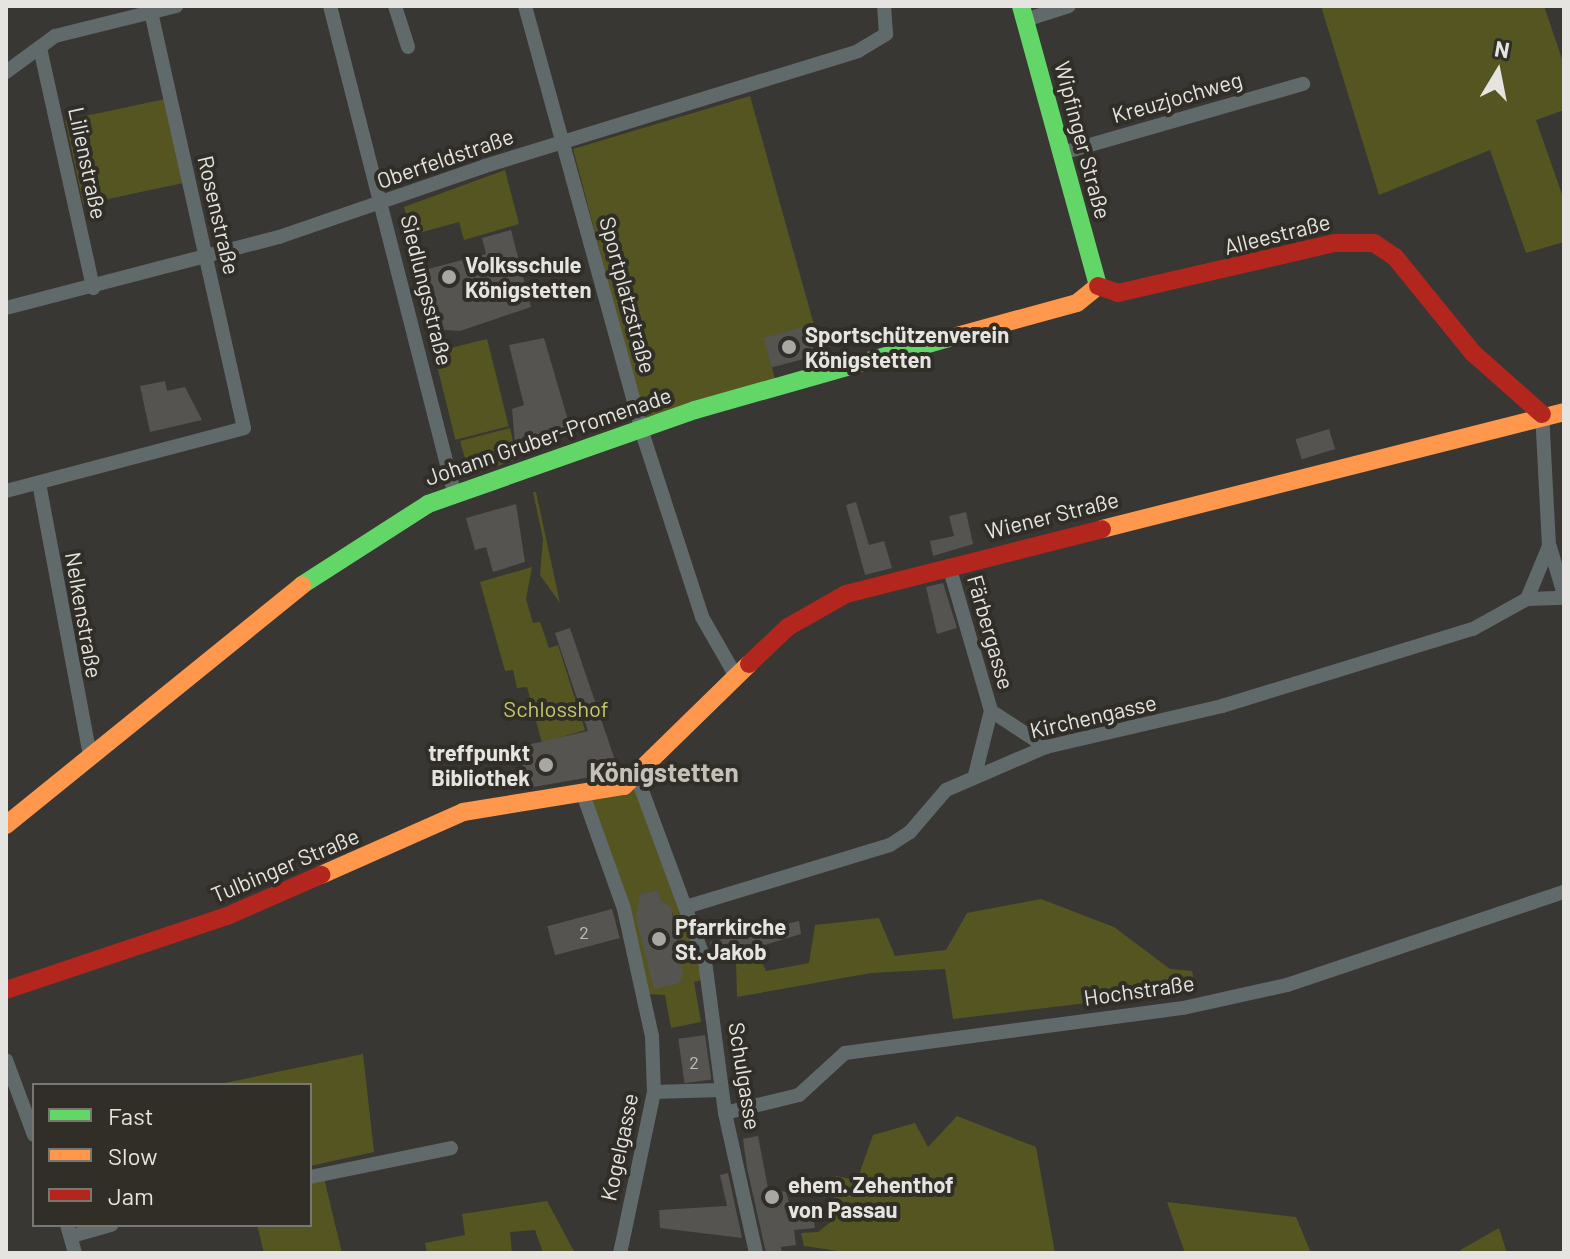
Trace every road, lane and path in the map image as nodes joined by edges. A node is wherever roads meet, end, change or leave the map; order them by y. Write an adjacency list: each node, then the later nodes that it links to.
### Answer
1 (176, 6): 7 (street)
2 (330, 6): 15 (street, Siedlungsstraße)
3 (395, 6): 9 (street)
4 (525, 6): 13 (street, Sportplatzstraße)
5 (884, 6): 13 (street, Oberfeldstraße)
6 (1069, 6): 8 (street)
7 (151, 12): 10 (street); 16 (street, Rosenstraße)
8 (1023, 13): 14 (street, Wipfinger Straße)
9 (408, 47)
10 (40, 48): 11 (street); 18 (street, Lilienstraße)
11 (6, 72)
12 (1303, 84): 14 (street, Kreuzjochweg)
13 (564, 141): 15 (street, Oberfeldstraße); 23 (street, Sportplatzstraße)
14 (1062, 153): 17 (street, Wipfinger Straße)
15 (383, 203): 16 (street, Oberfeldstraße); 26 (street, Siedlungsstraße)
16 (206, 258): 18 (street, Oberfeldstraße); 24 (street, Rosenstraße)
17 (1098, 286): 22 (street, Alleestraße); 23 (street, Johann Gruber-Promenade)
18 (93, 288): 19 (street, Oberfeldstraße)
19 (6, 308)
20 (1564, 400): 22 (street, Wiener Straße)
21 (1564, 412): 22 (street, Wiener Straße)
22 (1542, 414): 27 (street); 28 (street, Wiener Straße)
23 (642, 432): 26 (street, Johann Gruber-Promenade); 31 (street, Sportplatzstraße)
24 (39, 483): 25 (street); 34 (street, Nelkenstraße)
25 (6, 491)
26 (454, 492): 34 (street, Johann Gruber-Promenade)
27 (1549, 546): 29 (street); 30 (street)
28 (949, 566): 31 (street, Wiener Straße); 32 (street, Färbergasse)
29 (1564, 597): 30 (street, Kirchengasse)
30 (1527, 599): 33 (street, Kirchengasse)
31 (737, 678): 36 (street, Wiener Straße)
32 (991, 711): 33 (street, Färbergasse); 35 (street, Färbergasse)
33 (1046, 747): 35 (street, Kirchengasse)
34 (90, 755): 38 (street, Johann Gruber-Promenade)
35 (975, 775): 40 (street, Kirchengasse)
36 (637, 777): 37 (street, Tulbinger Straße); 40 (street, Schulgasse)
37 (584, 797): 41 (street, Tulbinger Straße); 44 (street, Kogelgasse)
38 (6, 825)
39 (1564, 892): 45 (street, Hochstraße)
40 (689, 906): 43 (street, Schulgasse)
41 (6, 990)
42 (6, 1060): 46 (street)
43 (721, 1090): 44 (street); 45 (street, Schulgasse)
44 (654, 1092): 52 (street, Kogelgasse)
45 (725, 1113): 53 (street, Schulgasse)
46 (32, 1130)
47 (451, 1148): 48 (street)
48 (312, 1177)
49 (94, 1227): 50 (street)
50 (69, 1230): 51 (street)
51 (75, 1253)
52 (620, 1253)
53 (756, 1253)

